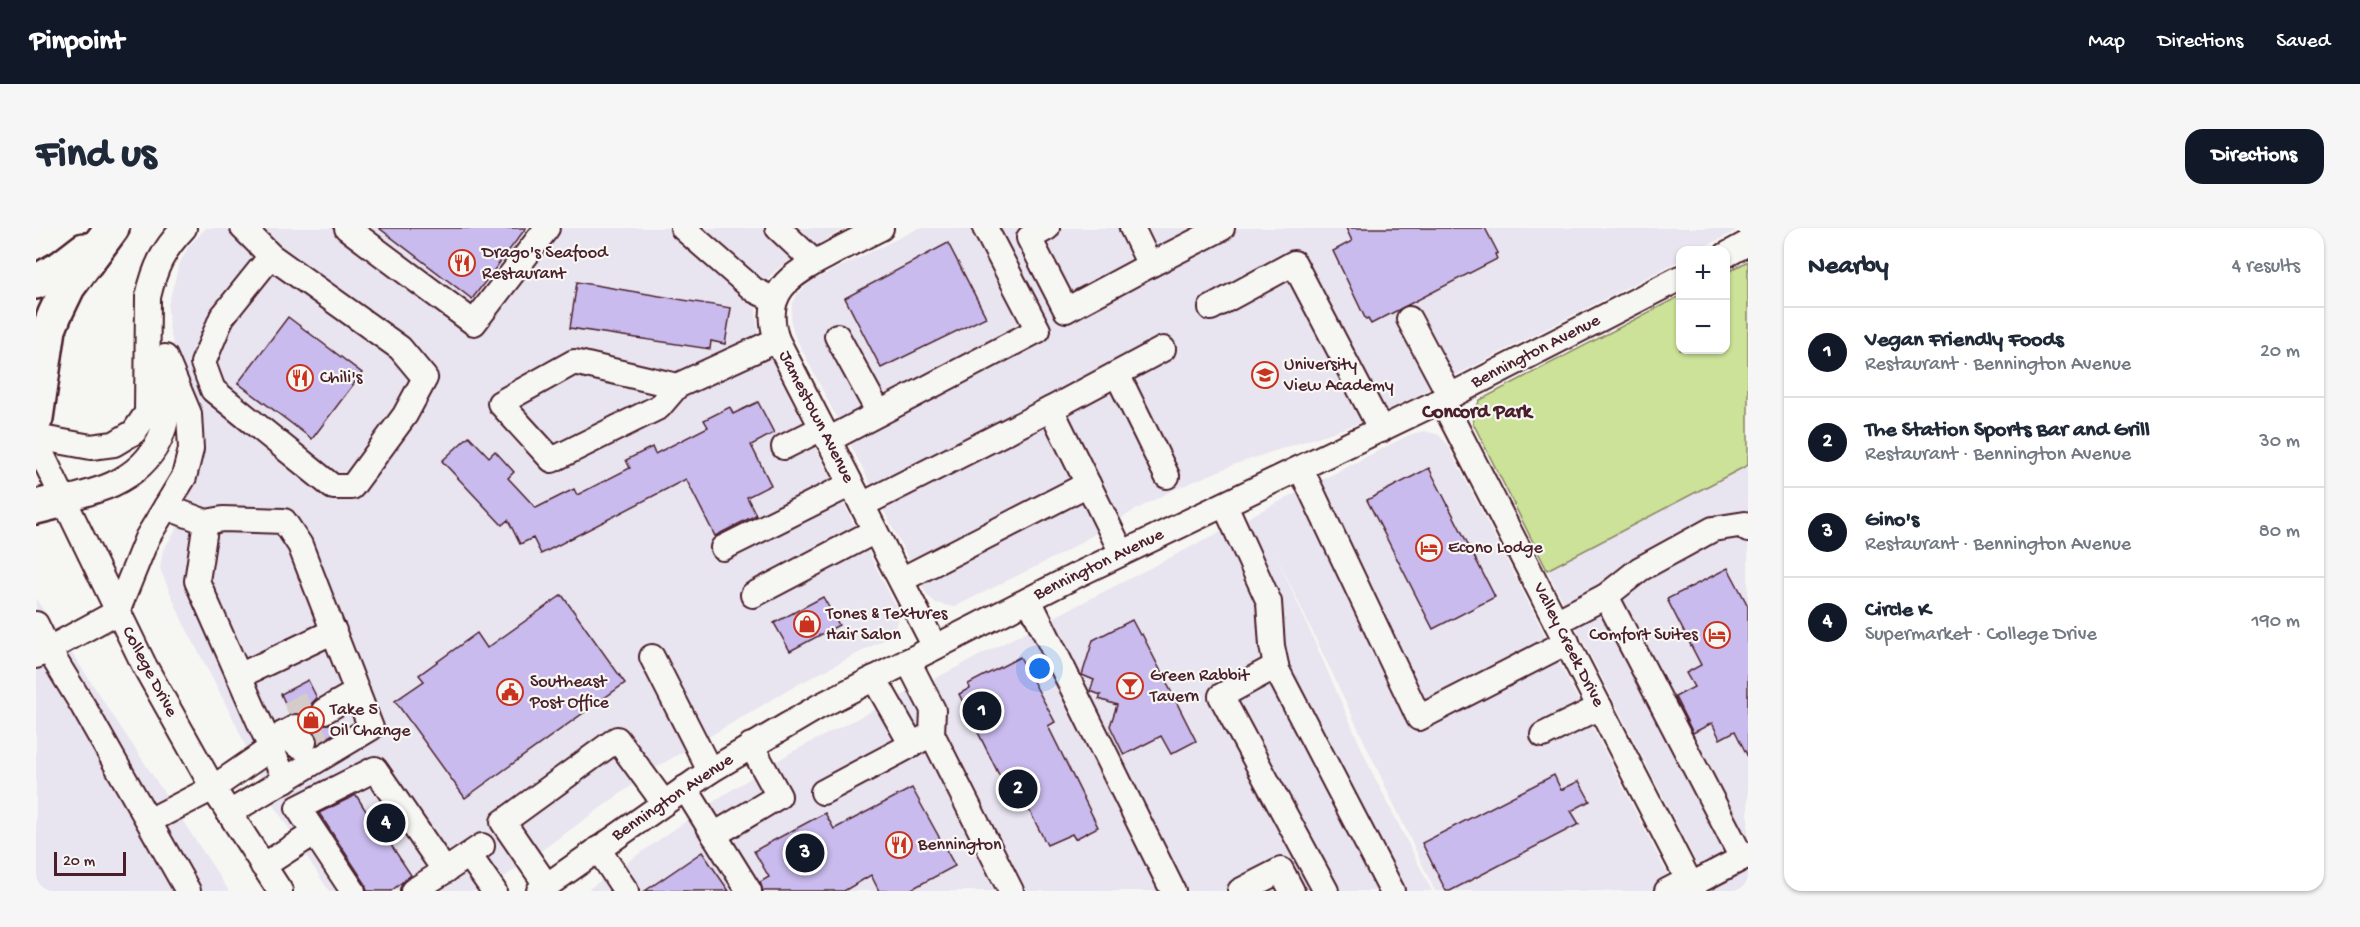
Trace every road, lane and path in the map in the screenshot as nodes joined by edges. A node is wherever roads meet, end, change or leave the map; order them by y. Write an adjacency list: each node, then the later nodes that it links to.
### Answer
1 (111, 228): 19 (highway); 33 (highway)
2 (184, 228): 23 (street)
3 (243, 228): 15 (street)
4 (347, 228): 5 (street)
5 (547, 228)
6 (683, 228): 20 (street)
7 (778, 228): 16 (street)
8 (881, 228): 16 (street)
9 (986, 228): 32 (street)
10 (1047, 228): 17 (street)
11 (1132, 228): 17 (street)
12 (1222, 228): 17 (street)
13 (1748, 243): 14 (street)
14 (1730, 252)
15 (271, 256): 15 (street)
16 (813, 262): 20 (street)
17 (1150, 265)
18 (1676, 280): 30 (street, Bennington Avenue)
19 (36, 282)
20 (775, 300): 25 (street, Jamestown Avenue)
21 (1211, 309): 34 (street)
22 (1409, 319): 30 (street, Valley Creek Drive)
23 (148, 329): 27 (street); 36 (street)
24 (837, 336): 32 (street)
25 (777, 340): 29 (street); 35 (street, Jamestown Avenue)
26 (1163, 349): 28 (street)
27 (165, 357): 43 (street); 46 (street)
28 (1116, 374): 31 (street); 40 (street)
29 (677, 386): 29 (street)
30 (1446, 398): 34 (street, Bennington Avenue); 59 (street, Valley Creek Drive)
31 (1051, 409): 42 (street); 45 (street)
32 (879, 413): 35 (street)
33 (36, 418)
34 (1381, 430): 39 (street, Bennington Avenue)
35 (825, 434): 38 (street); 41 (street, Jamestown Avenue)
36 (36, 437)
37 (36, 442): 43 (street, College Drive)
38 (784, 447)
39 (1301, 469): 44 (street, Bennington Avenue); 59 (street)
40 (1167, 476)
41 (851, 484): 45 (street, Jamestown Avenue); 50 (street)
42 (1088, 484): 51 (street); 52 (street)
43 (50, 504): 56 (street, College Drive)
44 (1225, 504): 51 (street, Bennington Avenue); 64 (street)
45 (862, 505): 49 (street, Jamestown Avenue)
46 (165, 507): 47 (street); 56 (street)
47 (206, 522): 58 (street); 65 (street)
48 (1747, 526): 54 (street)
49 (875, 531): 52 (street, Jamestown Avenue); 53 (street)
50 (723, 548)
51 (1122, 553): 55 (street, Bennington Avenue)
52 (901, 580): 60 (street, Jamestown Avenue)
53 (753, 595)
54 (1606, 596): 59 (street); 83 (street)
55 (1029, 600): 60 (street, Bennington Avenue); 96 (street)
56 (117, 612): 61 (street); 74 (street, College Drive)
57 (36, 624): 61 (street)
58 (334, 631): 65 (street); 73 (street)
59 (1562, 632): 67 (street, Valley Creek Drive)
60 (935, 647): 63 (street, Bennington Avenue)
61 (42, 652): 79 (street)
62 (652, 657): 72 (street)
63 (908, 661): 66 (street, Bennington Avenue); 70 (street)
64 (1276, 666): 99 (street); 100 (street)
65 (239, 676): 68 (street)
66 (874, 678): 70 (street); 71 (street, Bennington Avenue)
67 (1600, 707): 69 (street); 86 (street, Valley Creek Drive)
68 (288, 733): 73 (street); 74 (street)
69 (1544, 735)
70 (922, 740): 76 (street); 95 (street)
71 (751, 745): 72 (street, Bennington Avenue); 81 (street)
72 (710, 771): 75 (street, Bennington Avenue)
73 (285, 780): 78 (street)
74 (213, 788): 78 (street, College Drive); 79 (street)
75 (685, 788): 77 (street, Bennington Avenue); 81 (street)
76 (823, 792)
77 (664, 803): 82 (street, Bennington Avenue); 87 (street)
78 (229, 813): 84 (street, College Drive)
79 (149, 821): 88 (street)
80 (314, 833): 84 (street); 85 (street); 90 (street)
81 (714, 835): 94 (street)
82 (598, 849): 87 (street, Bennington Avenue); 93 (street)
83 (1745, 857): 86 (street)
84 (263, 866): 89 (street, College Drive)
85 (445, 871): 91 (street); 92 (street)
86 (1691, 885): 101 (street)
87 (543, 888)
88 (188, 891)
89 (280, 891)
90 (353, 891)
91 (413, 891)
92 (494, 891)
93 (626, 891)
94 (749, 891)
95 (1011, 891)
96 (1173, 891)
97 (1240, 891): 98 (street)
98 (1292, 891)
99 (1326, 891)
100 (1392, 891)
101 (1667, 891)

